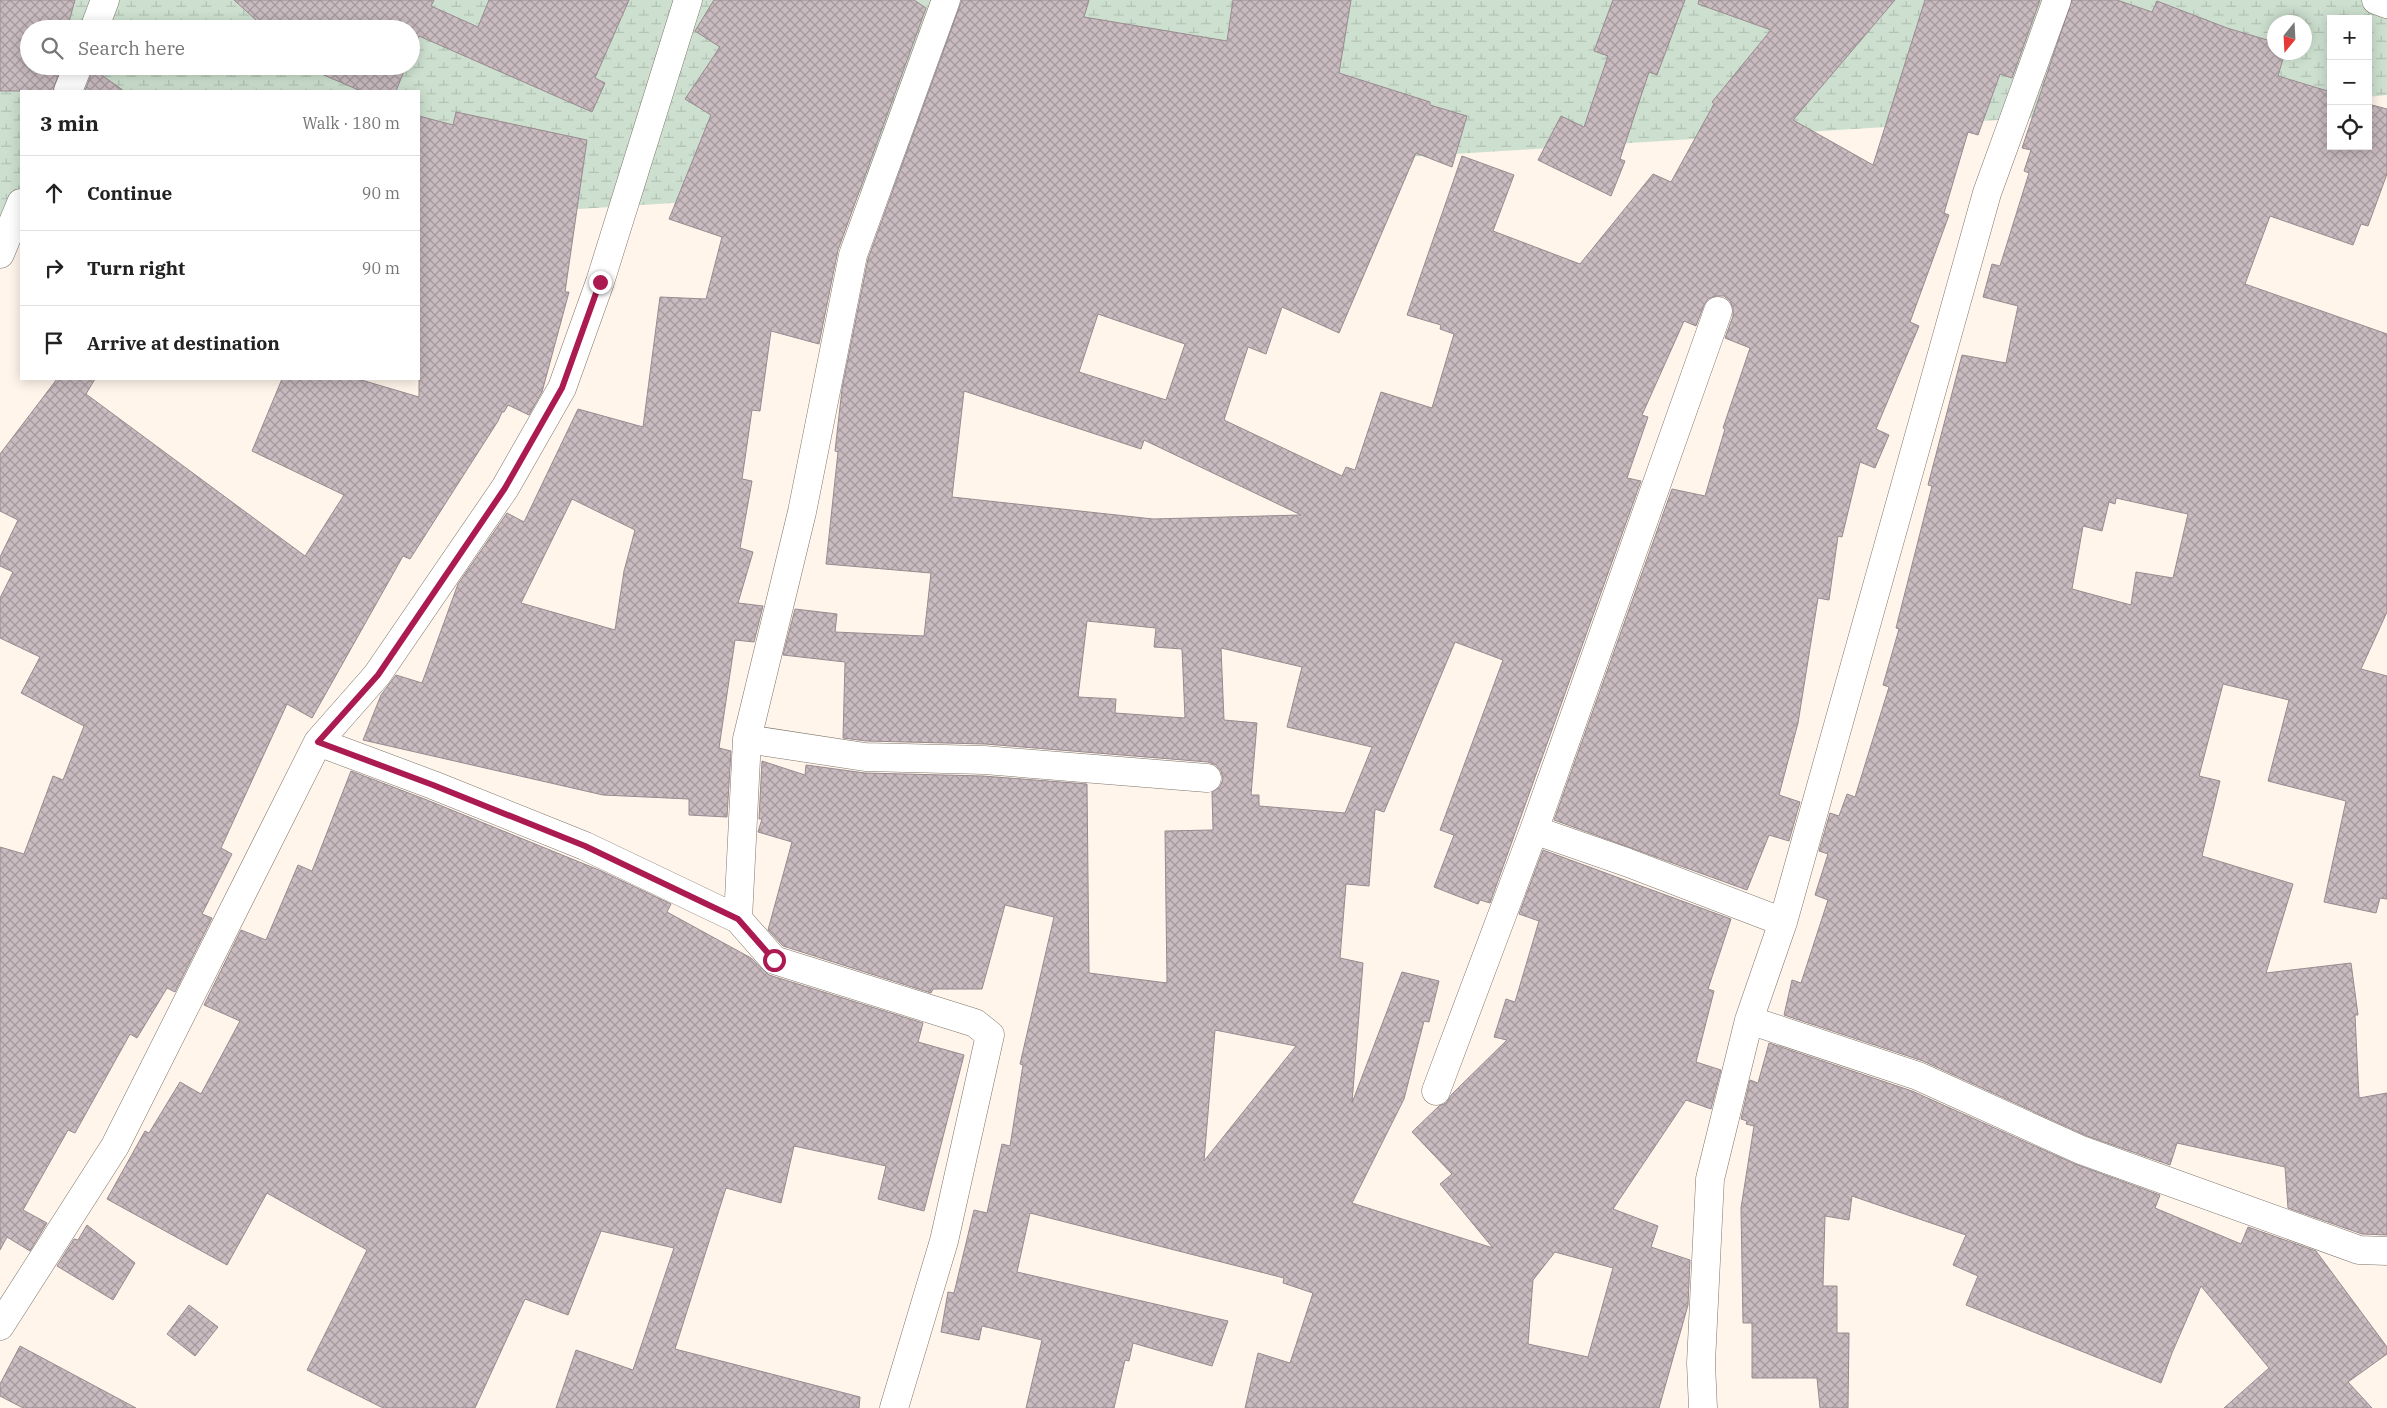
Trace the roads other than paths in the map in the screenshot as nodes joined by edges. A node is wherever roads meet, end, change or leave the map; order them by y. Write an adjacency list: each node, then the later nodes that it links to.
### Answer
1 (105, 0): 7 (street)
2 (688, 0): 14 (street)
3 (946, 0): 13 (street)
4 (2057, 0): 18 (street)
5 (2376, 0): 6 (street)
6 (2387, 4)
7 (97, 20)
8 (74, 75): 9 (street)
9 (68, 90)
10 (20, 205): 11 (street)
11 (0, 254)
12 (1718, 311): 16 (street)
13 (747, 739): 15 (street); 17 (street)
14 (318, 742): 17 (street); 22 (street)
15 (1207, 778)
16 (1534, 830): 18 (street); 20 (street)
17 (738, 919): 23 (street)
18 (1783, 922): 19 (street)
19 (1749, 1020): 21 (street); 24 (street)
20 (1436, 1091)
21 (2387, 1251)
22 (0, 1326)
23 (894, 1408)
24 (1703, 1408)

